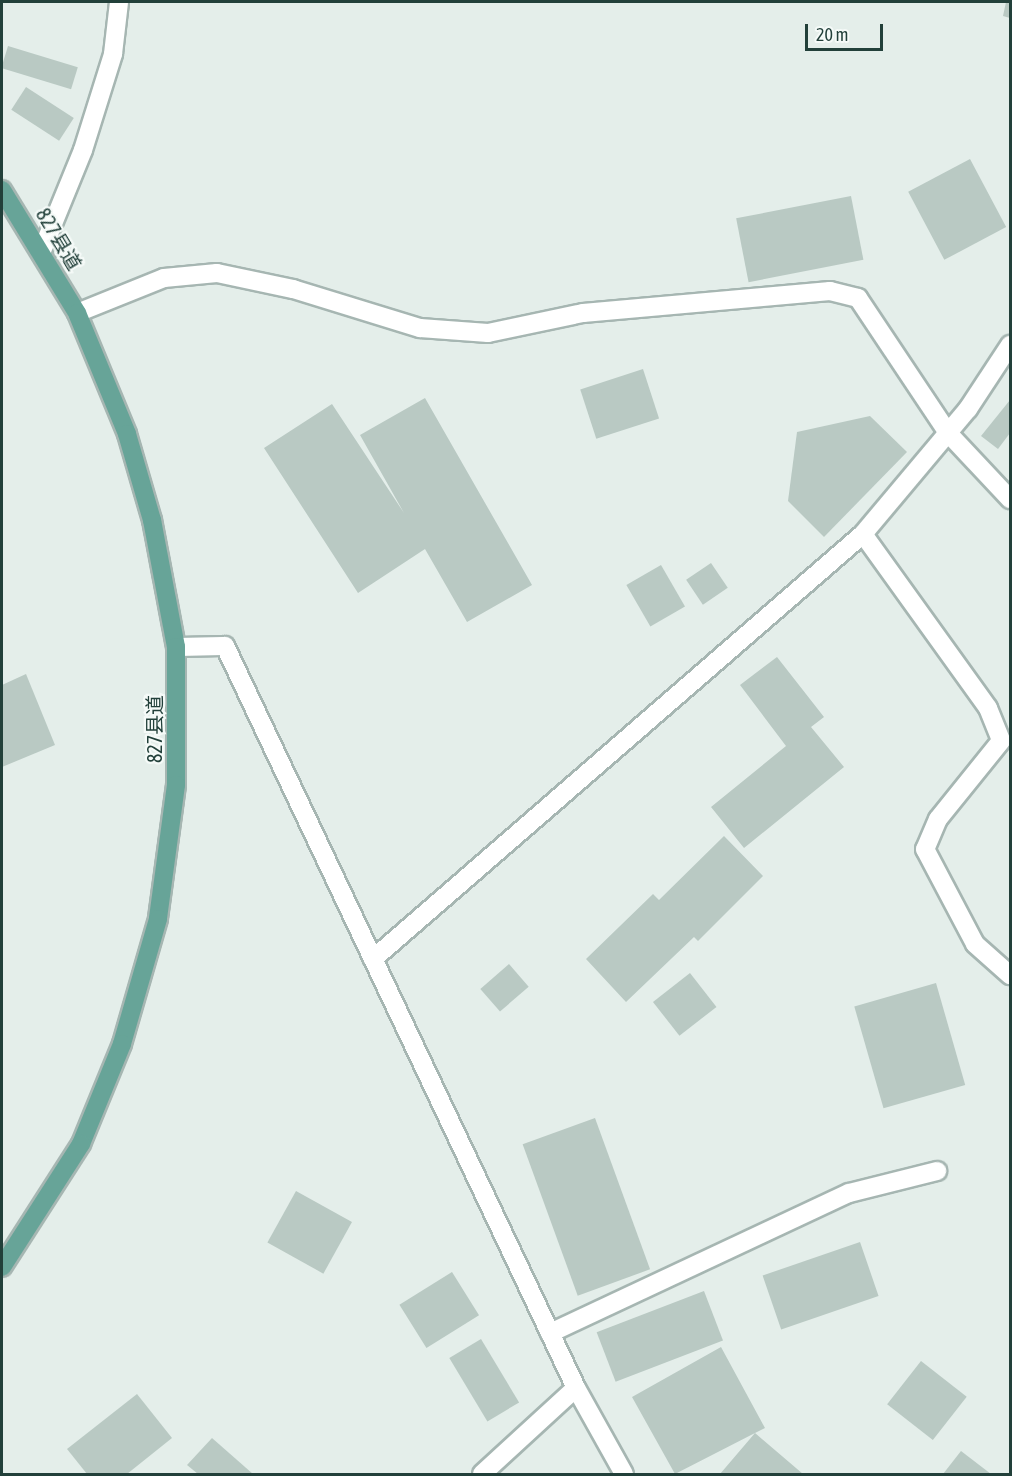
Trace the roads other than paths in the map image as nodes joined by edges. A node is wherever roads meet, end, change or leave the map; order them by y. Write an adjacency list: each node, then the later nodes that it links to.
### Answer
1 (119, 2): 3 (street)
2 (2, 190): 3 (main road, 827县道)
3 (41, 253): 4 (main road, 827县道)
4 (77, 313): 6 (street); 9 (main road, 827县道)
5 (1011, 345): 6 (street)
6 (948, 433): 7 (street); 8 (street)
7 (1011, 499)
8 (863, 534): 10 (street); 11 (street)
9 (177, 647): 10 (street); 13 (main road, 827县道)
10 (373, 959): 14 (street)
11 (1011, 975)
12 (937, 1171): 14 (street)
13 (2, 1267)
14 (550, 1333): 15 (street)
15 (576, 1388): 16 (street); 17 (street)
16 (482, 1474)
17 (624, 1474)

